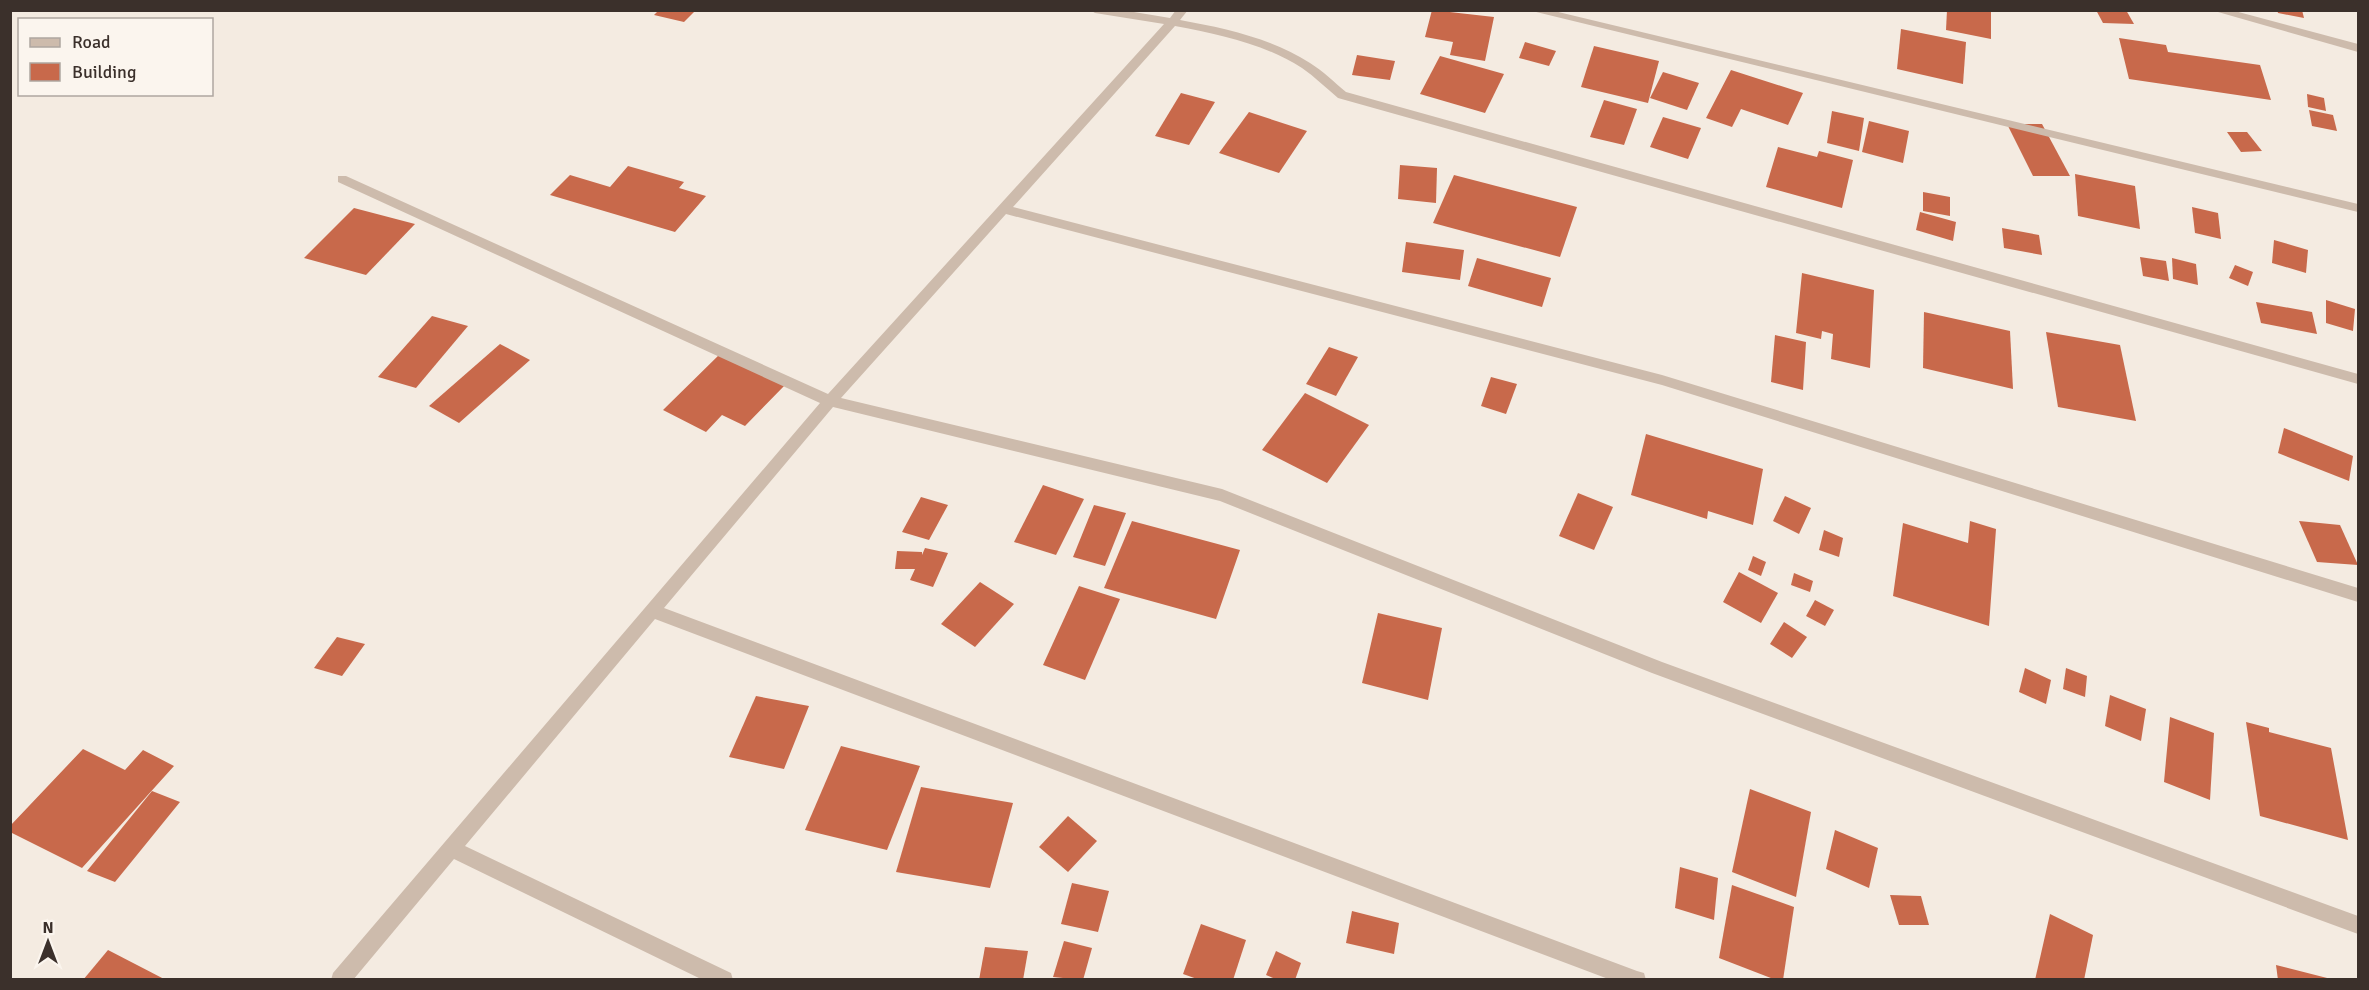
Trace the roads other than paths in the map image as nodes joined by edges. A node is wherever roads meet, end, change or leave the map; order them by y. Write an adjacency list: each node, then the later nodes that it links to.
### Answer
1 (1095, 10): 4 (street)
2 (1533, 10): 7 (street)
3 (2216, 10): 5 (street)
4 (1178, 16): 8 (street); 9 (street)
5 (2358, 48)
6 (342, 179): 10 (street)
7 (2358, 208)
8 (1004, 209): 10 (street); 11 (street)
9 (2358, 379)
10 (830, 401): 12 (street); 14 (street)
11 (2358, 595)
12 (652, 611): 13 (street); 17 (street)
13 (451, 848): 15 (street); 16 (street)
14 (2358, 925)
15 (340, 980)
16 (724, 980)
17 (1637, 980)

